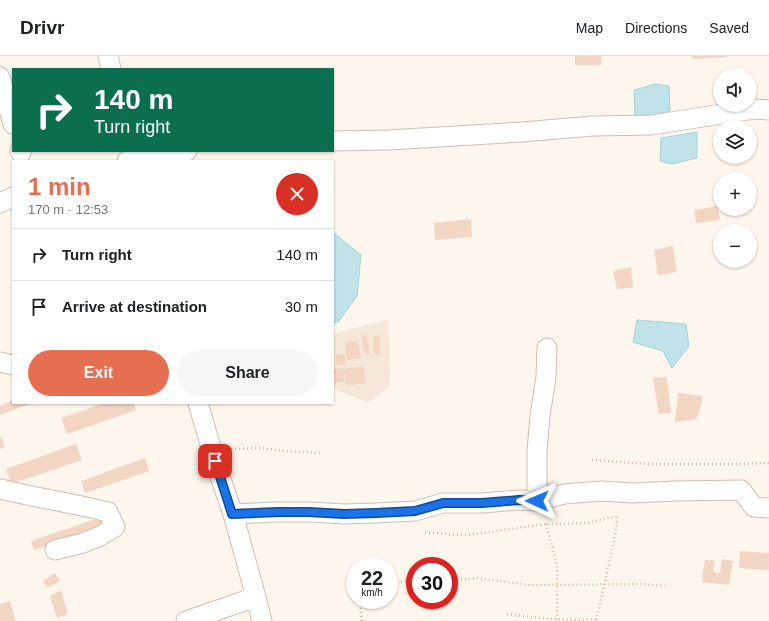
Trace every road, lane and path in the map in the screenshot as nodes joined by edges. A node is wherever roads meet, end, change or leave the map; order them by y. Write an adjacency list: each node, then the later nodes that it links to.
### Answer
1 (108, 56): 2 (street)
2 (111, 68)
3 (0, 77): 5 (street)
4 (769, 110): 6 (street)
5 (12, 118)
6 (334, 141)
7 (179, 152): 8 (street)
8 (133, 158)
9 (12, 197): 10 (street)
10 (0, 203)
11 (547, 348): 20 (street)
12 (0, 362): 13 (street)
13 (12, 365)
14 (198, 404): 15 (street)
15 (212, 450): 16 (path); 22 (street)
16 (322, 453)
17 (592, 460): 18 (path)
18 (769, 463)
19 (0, 489): 25 (street)
20 (537, 501): 21 (street); 22 (street)
21 (769, 508)
22 (232, 514): 28 (street)
23 (546, 524): 24 (path); 31 (path); 35 (path)
24 (425, 533)
25 (55, 550)
26 (458, 580): 27 (path)
27 (665, 586)
28 (256, 597): 32 (street); 33 (street)
29 (361, 609): 34 (path)
30 (507, 614): 31 (path)
31 (596, 620)
32 (186, 621)
33 (262, 621)
34 (362, 621)
35 (557, 621)

